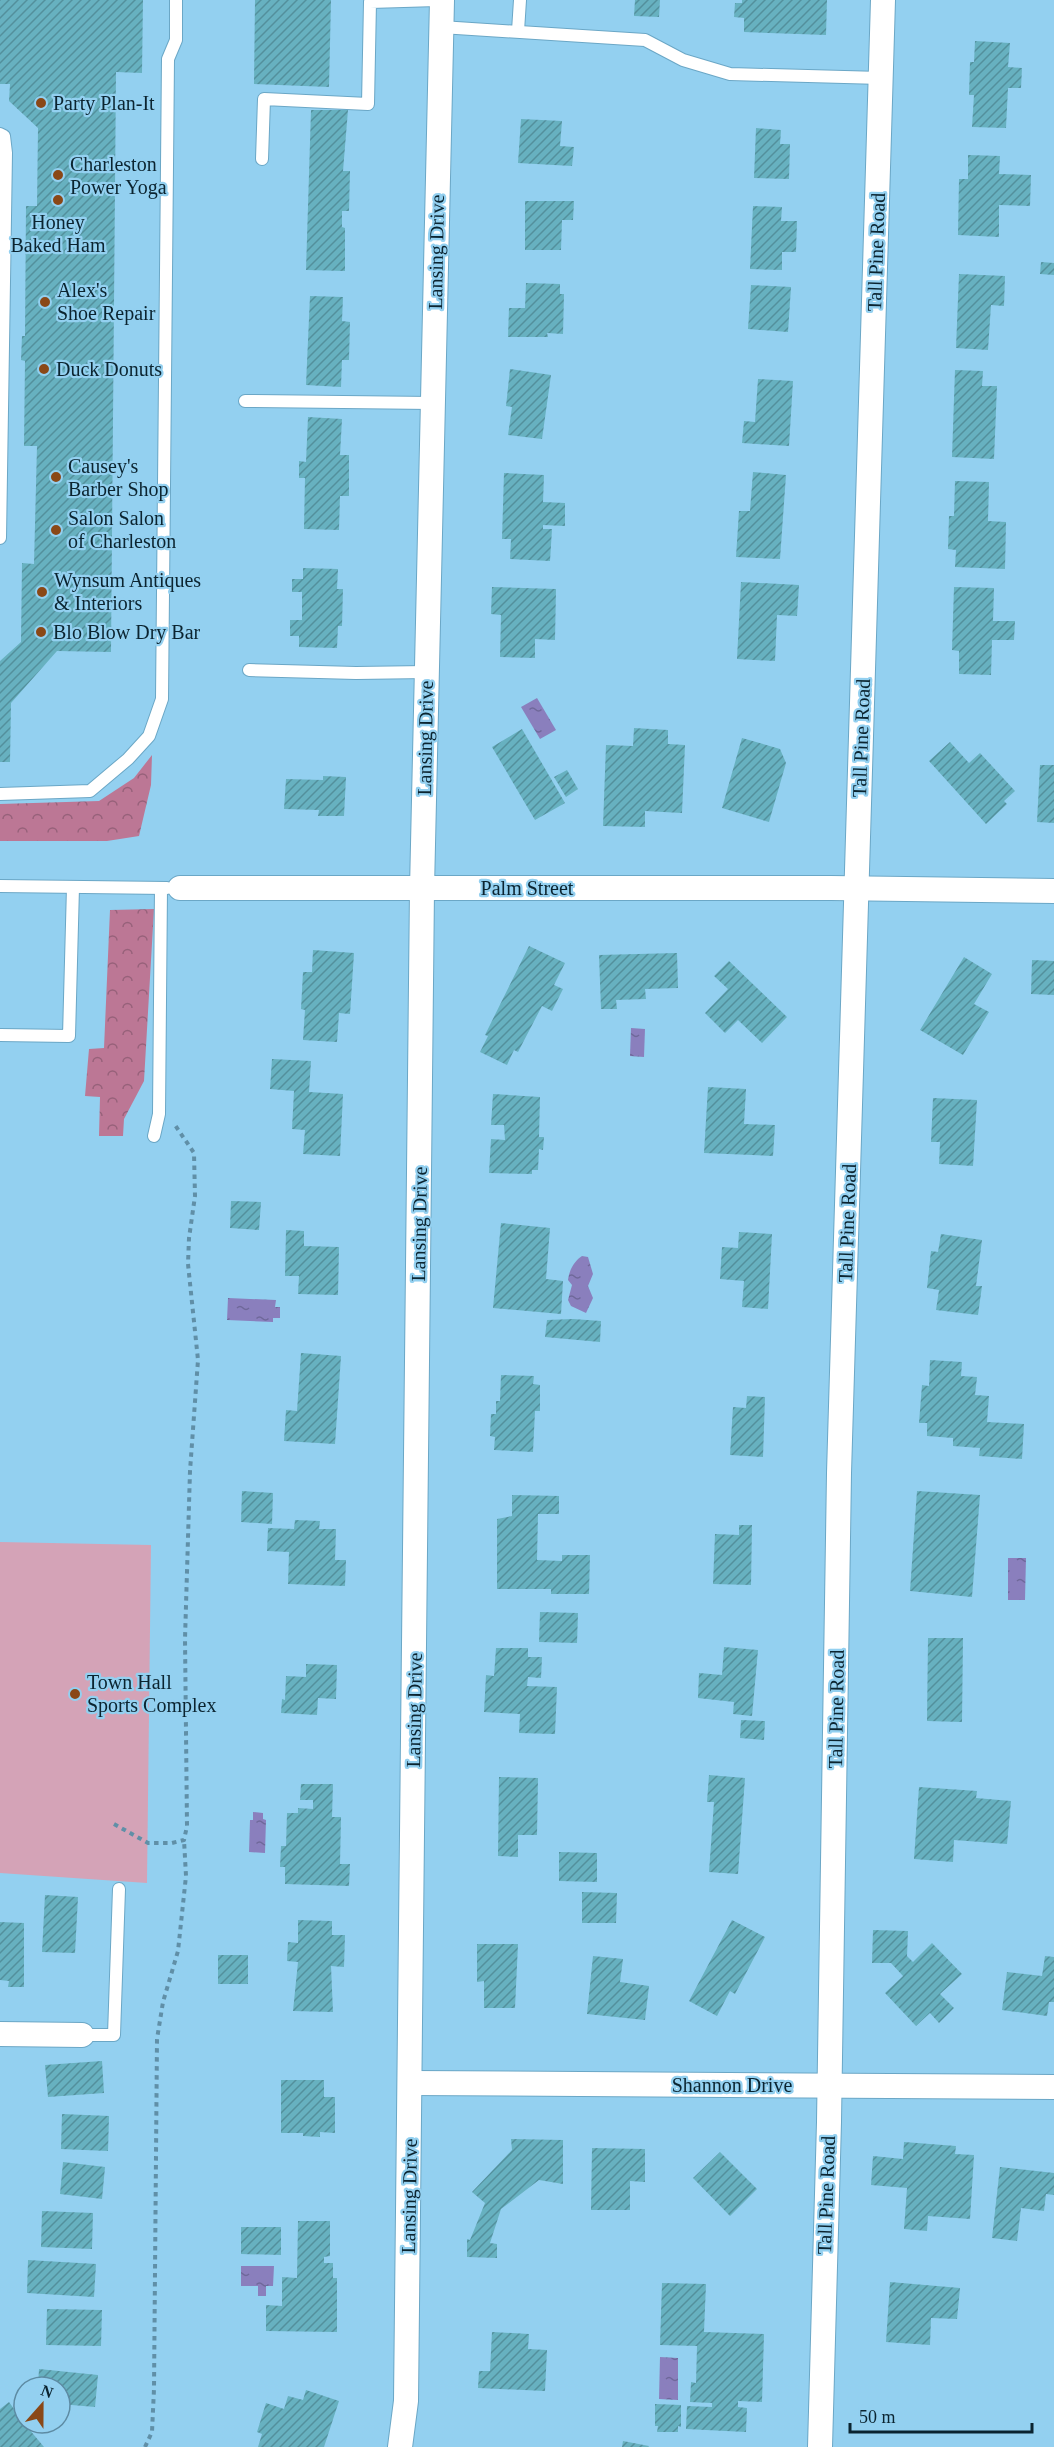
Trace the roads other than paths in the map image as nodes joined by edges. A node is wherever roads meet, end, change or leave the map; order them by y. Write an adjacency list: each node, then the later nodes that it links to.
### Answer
1 (176, 0): 17 (lane)
2 (437, 0): 6 (lane)
3 (442, 0): 7 (street, Lansing Drive)
4 (520, 0): 8 (lane)
5 (883, 0): 9 (street, Tall Pine Road)
6 (370, 1): 11 (lane)
7 (441, 27): 8 (lane); 13 (street, Lansing Drive)
8 (518, 31): 9 (lane)
9 (881, 78): 21 (street, Tall Pine Road)
10 (0, 134): 14 (lane)
11 (262, 159)
12 (245, 401): 13 (lane)
13 (432, 403): 16 (street, Lansing Drive)
14 (0, 538)
15 (249, 670): 16 (lane)
16 (426, 672): 22 (street, Lansing Drive)
17 (0, 794)
18 (0, 886): 19 (lane, Palm Street)
19 (73, 887): 20 (lane, Palm Street); 24 (lane)
20 (170, 888): 22 (street, Palm Street); 25 (lane)
21 (858, 888): 22 (street, Palm Street); 23 (street, Palm Street); 30 (street, Tall Pine Road)
22 (422, 889): 29 (street, Lansing Drive)
23 (1054, 891)
24 (0, 1035)
25 (154, 1136)
26 (119, 1888): 28 (lane)
27 (0, 2034): 28 (street)
28 (82, 2035)
29 (410, 2082): 30 (street, Shannon Drive); 32 (street, Lansing Drive)
30 (829, 2085): 31 (street, Shannon Drive); 33 (street, Tall Pine Road)
31 (1054, 2087)
32 (400, 2447)
33 (820, 2447)

